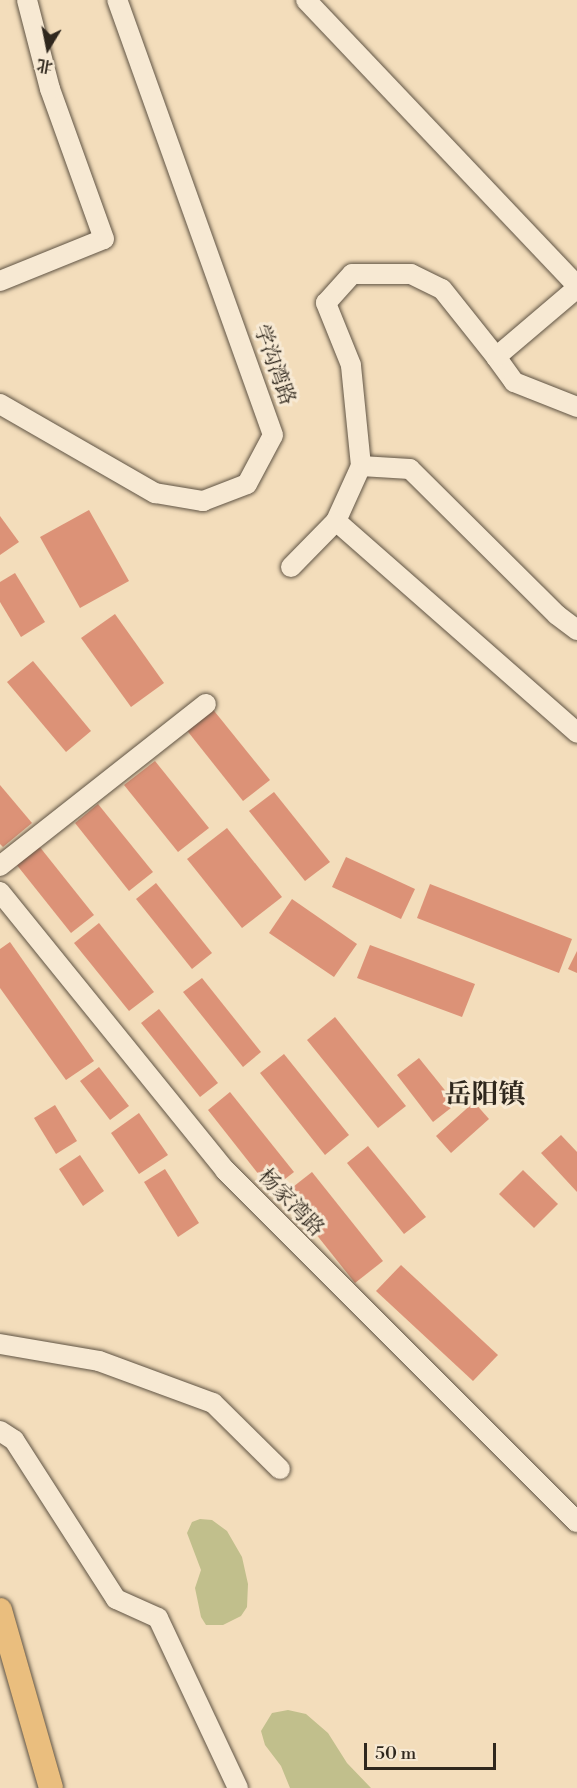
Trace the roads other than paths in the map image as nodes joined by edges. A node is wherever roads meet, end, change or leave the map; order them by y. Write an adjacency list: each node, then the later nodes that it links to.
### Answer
1 (27, 0): 4 (street)
2 (117, 0): 7 (street, 学沟湾路)
3 (306, 0): 5 (street)
4 (0, 281)
5 (577, 287): 6 (street)
6 (496, 357): 8 (street); 9 (street)
7 (0, 404)
8 (577, 407)
9 (361, 466): 10 (street); 12 (street)
10 (336, 521): 11 (street); 14 (street)
11 (291, 567)
12 (577, 630)
13 (206, 704): 15 (street)
14 (577, 732)
15 (0, 866)
16 (0, 892): 20 (street, 杨家湾路)
17 (0, 1344): 19 (street)
18 (0, 1431): 23 (street)
19 (280, 1469)
20 (577, 1522)
21 (0, 1610): 22 (main road)
22 (51, 1788)
23 (238, 1788)

